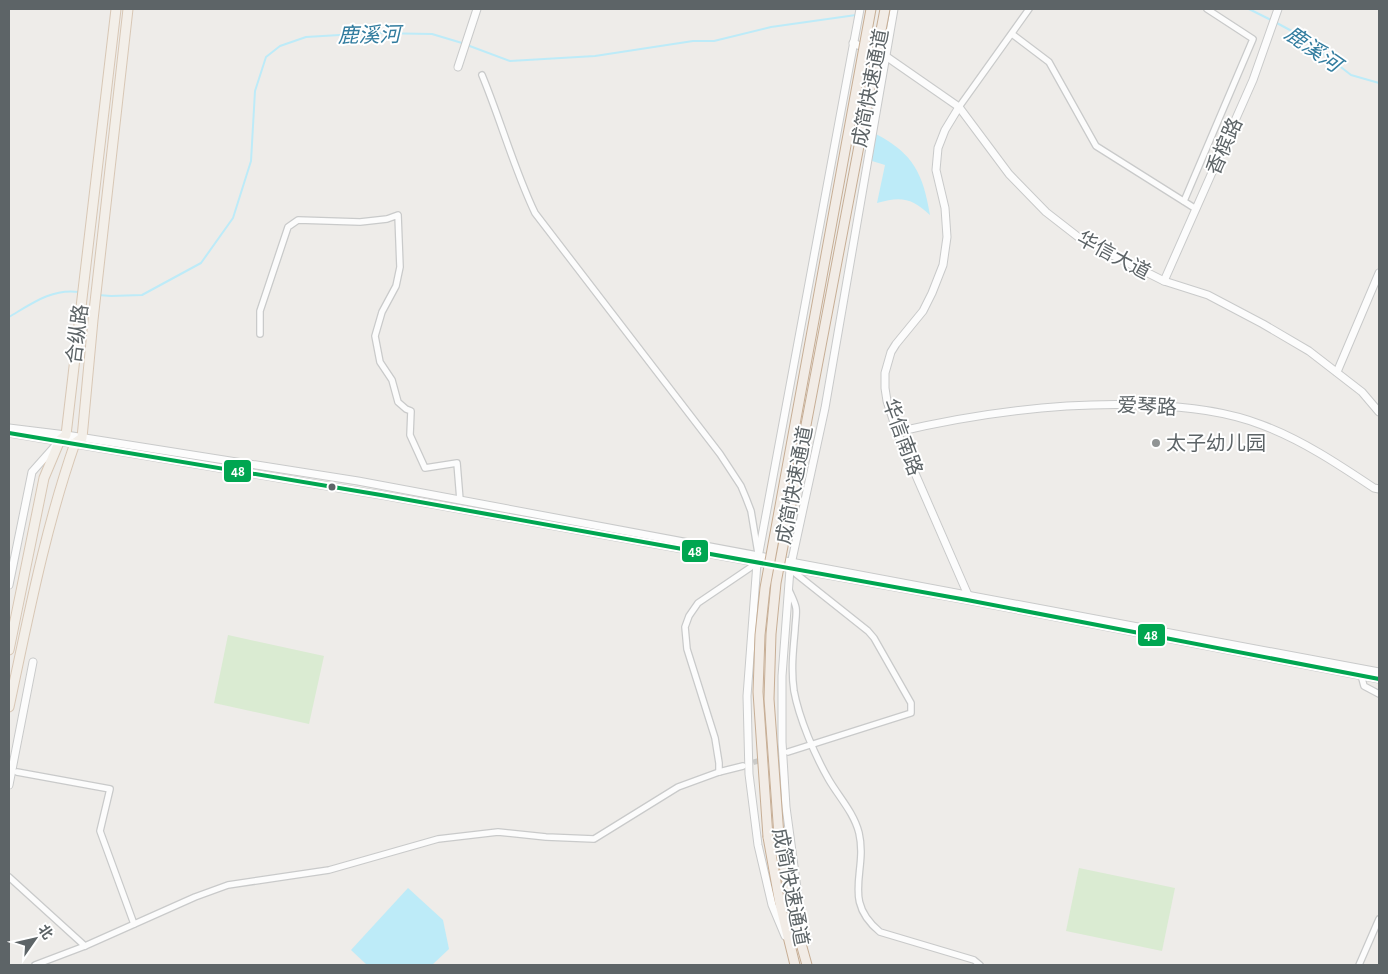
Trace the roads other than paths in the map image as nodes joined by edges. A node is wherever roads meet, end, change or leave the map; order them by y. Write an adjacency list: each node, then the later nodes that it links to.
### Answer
1 (116, 9): 27 (main road, 合纵路)
2 (128, 9): 28 (main road)
3 (860, 9): 12 (street)
4 (871, 9): 53 (highway, 成简快速通道, bridge)
5 (885, 9): 55 (highway, 成简快速通道, bridge)
6 (894, 9): 13 (street)
7 (1029, 9): 11 (street)
8 (1207, 9): 17 (street)
9 (477, 10): 14 (street)
10 (1277, 12): 18 (street, 香槟路)
11 (1012, 34): 16 (street); 17 (street)
12 (853, 43): 13 (street, 华信大道); 31 (street)
13 (887, 57): 16 (street, 华信大道); 32 (street)
14 (458, 67)
15 (482, 75): 31 (street)
16 (959, 107): 20 (street, 华信大道); 25 (street, 华信南路)
17 (1184, 201): 18 (street)
18 (1196, 209): 20 (street, 香槟路)
19 (1379, 273): 22 (street)
20 (1164, 281): 22 (street, 华信大道)
21 (260, 334): 30 (street)
22 (1337, 372): 23 (street, 华信大道)
23 (1379, 412)
24 (9, 428): 27 (street)
25 (897, 432): 29 (street, 爱琴路); 35 (street, 华信南路)
26 (9, 433): 27 (street)
27 (63, 438): 28 (street); 33 (street); 36 (main road, 合纵路)
28 (79, 441): 30 (street); 31 (street); 42 (main road)
29 (1379, 489)
30 (460, 500): 31 (street)
31 (757, 559): 32 (street); 47 (street); 53 (street)
32 (790, 565): 34 (street); 35 (street); 43 (street)
33 (9, 585)
34 (788, 588): 43 (street); 55 (street)
35 (968, 598): 38 (street); 39 (street)
36 (9, 650)
37 (33, 662): 48 (street)
38 (1379, 672)
39 (1361, 675): 40 (street); 41 (street)
40 (1379, 679)
41 (1379, 694)
42 (9, 707)
43 (812, 744): 44 (street); 56 (street)
44 (788, 752)
45 (743, 766): 47 (street)
46 (17, 772): 51 (street)
47 (718, 772): 51 (street)
48 (9, 785)
49 (9, 877): 52 (street)
50 (1379, 919): 57 (street)
51 (134, 924): 52 (street)
52 (85, 946): 54 (street)
53 (794, 961)
54 (35, 965)
55 (807, 965)
56 (980, 965)
57 (1359, 965)

